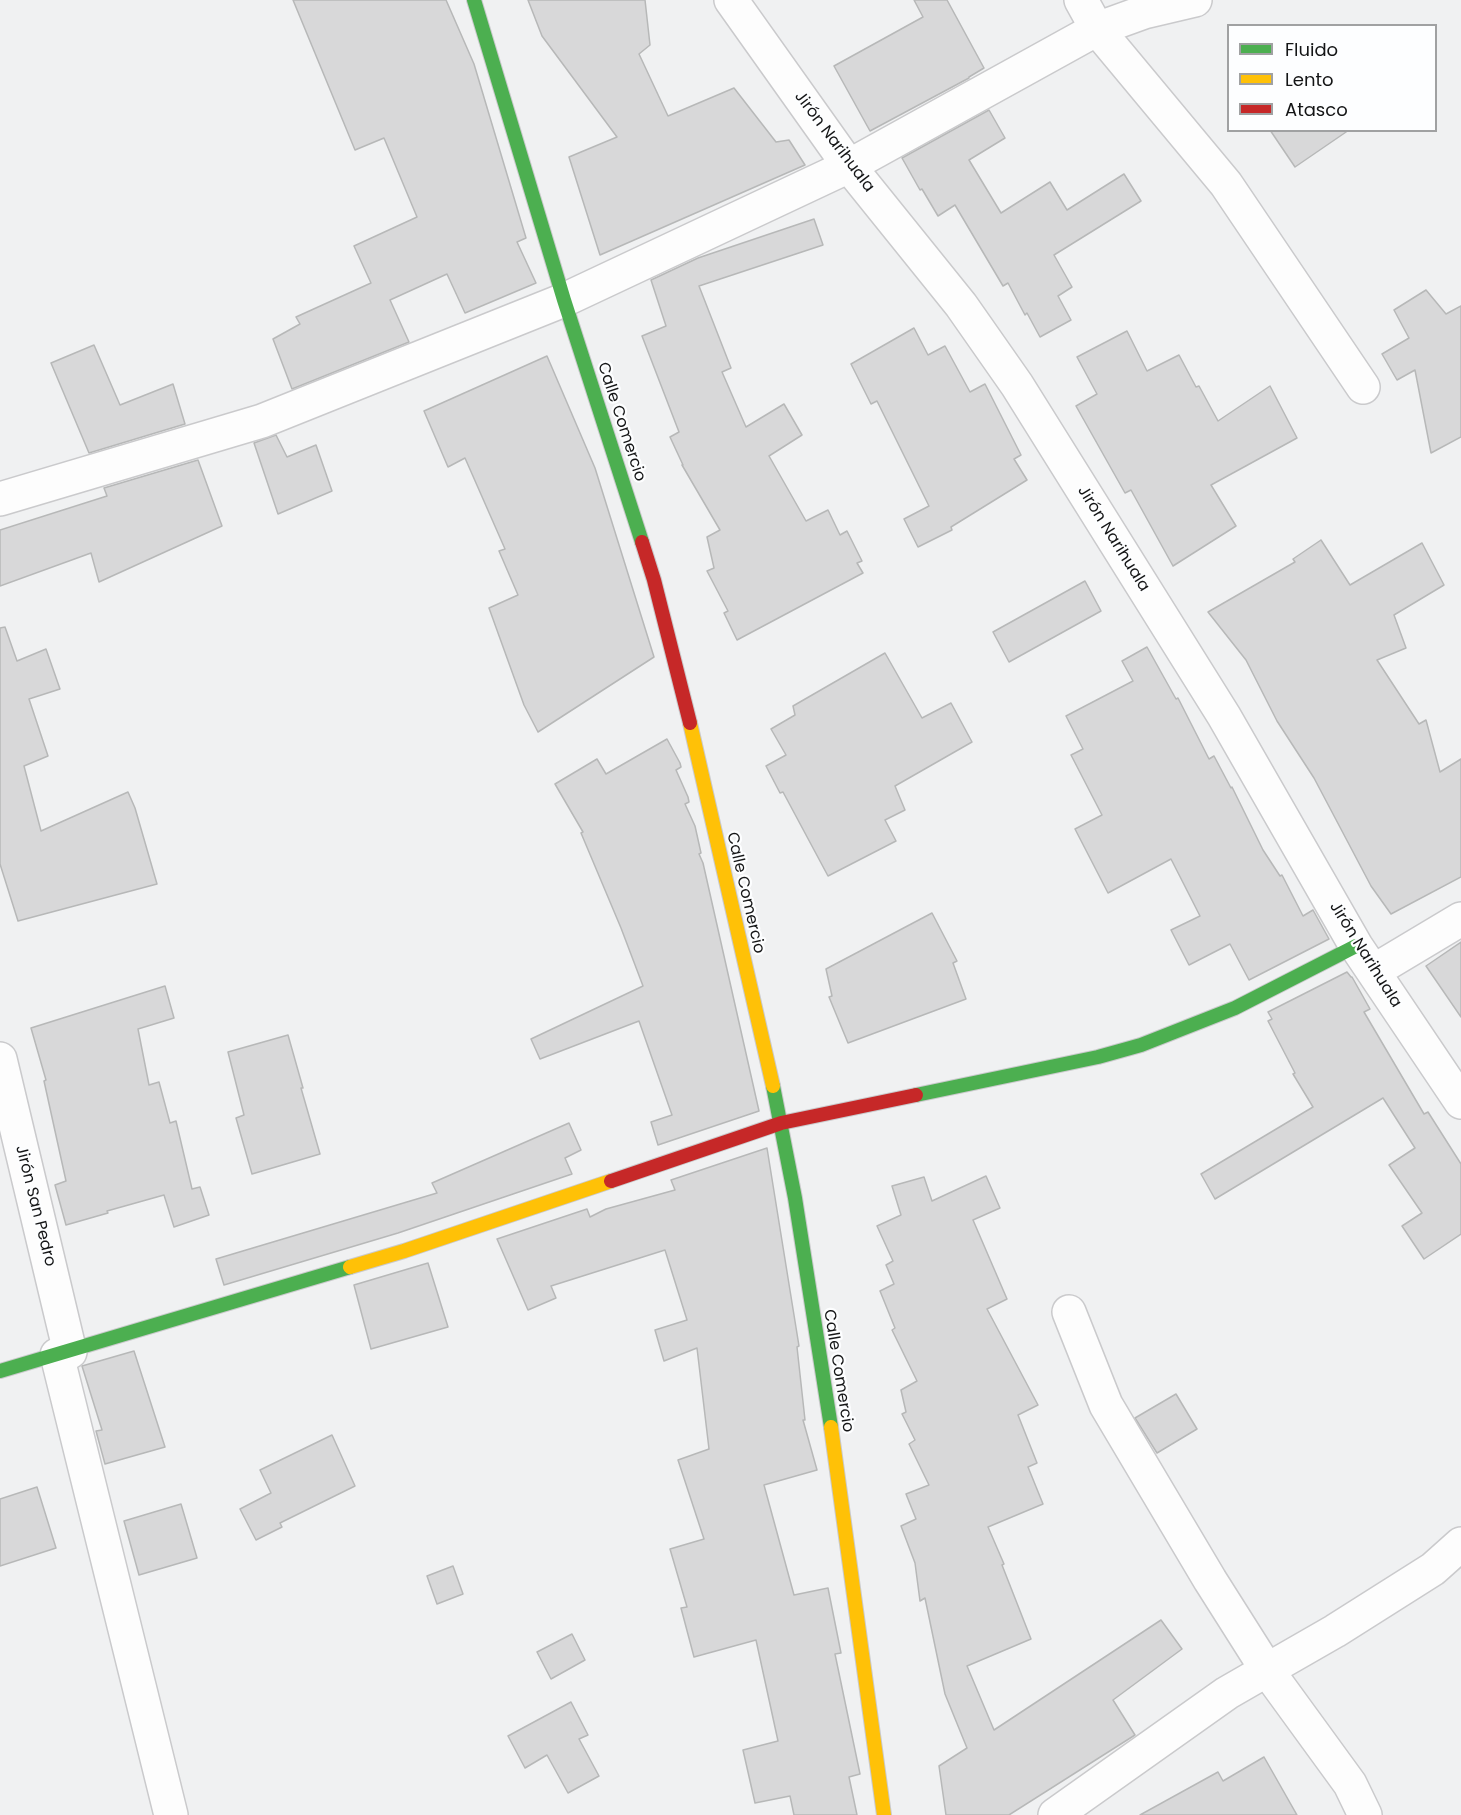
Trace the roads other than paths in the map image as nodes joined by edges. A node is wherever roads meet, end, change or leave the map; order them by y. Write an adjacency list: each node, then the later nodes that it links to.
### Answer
1 (474, 0): 7 (street, Calle Comercio)
2 (731, 0): 6 (street, Jirón Narihuala)
3 (1081, 0): 5 (street)
4 (1196, 0): 5 (street)
5 (1097, 29): 6 (street); 8 (street)
6 (849, 166): 7 (street); 11 (street, Jirón Narihuala)
7 (564, 300): 9 (street); 14 (street, Calle Comercio)
8 (1363, 387)
9 (0, 499)
10 (1461, 919): 11 (street)
11 (1365, 959): 13 (street, Jirón Narihuala); 14 (street)
12 (0, 1059): 16 (street, Jirón San Pedro)
13 (1461, 1102)
14 (781, 1124): 16 (street); 21 (street, Calle Comercio)
15 (1069, 1312): 19 (street)
16 (64, 1353): 17 (street); 20 (street, Jirón San Pedro)
17 (0, 1371)
18 (1461, 1544): 19 (street)
19 (1267, 1670): 22 (street); 23 (street)
20 (171, 1815)
21 (884, 1815)
22 (1055, 1815)
23 (1365, 1815)

